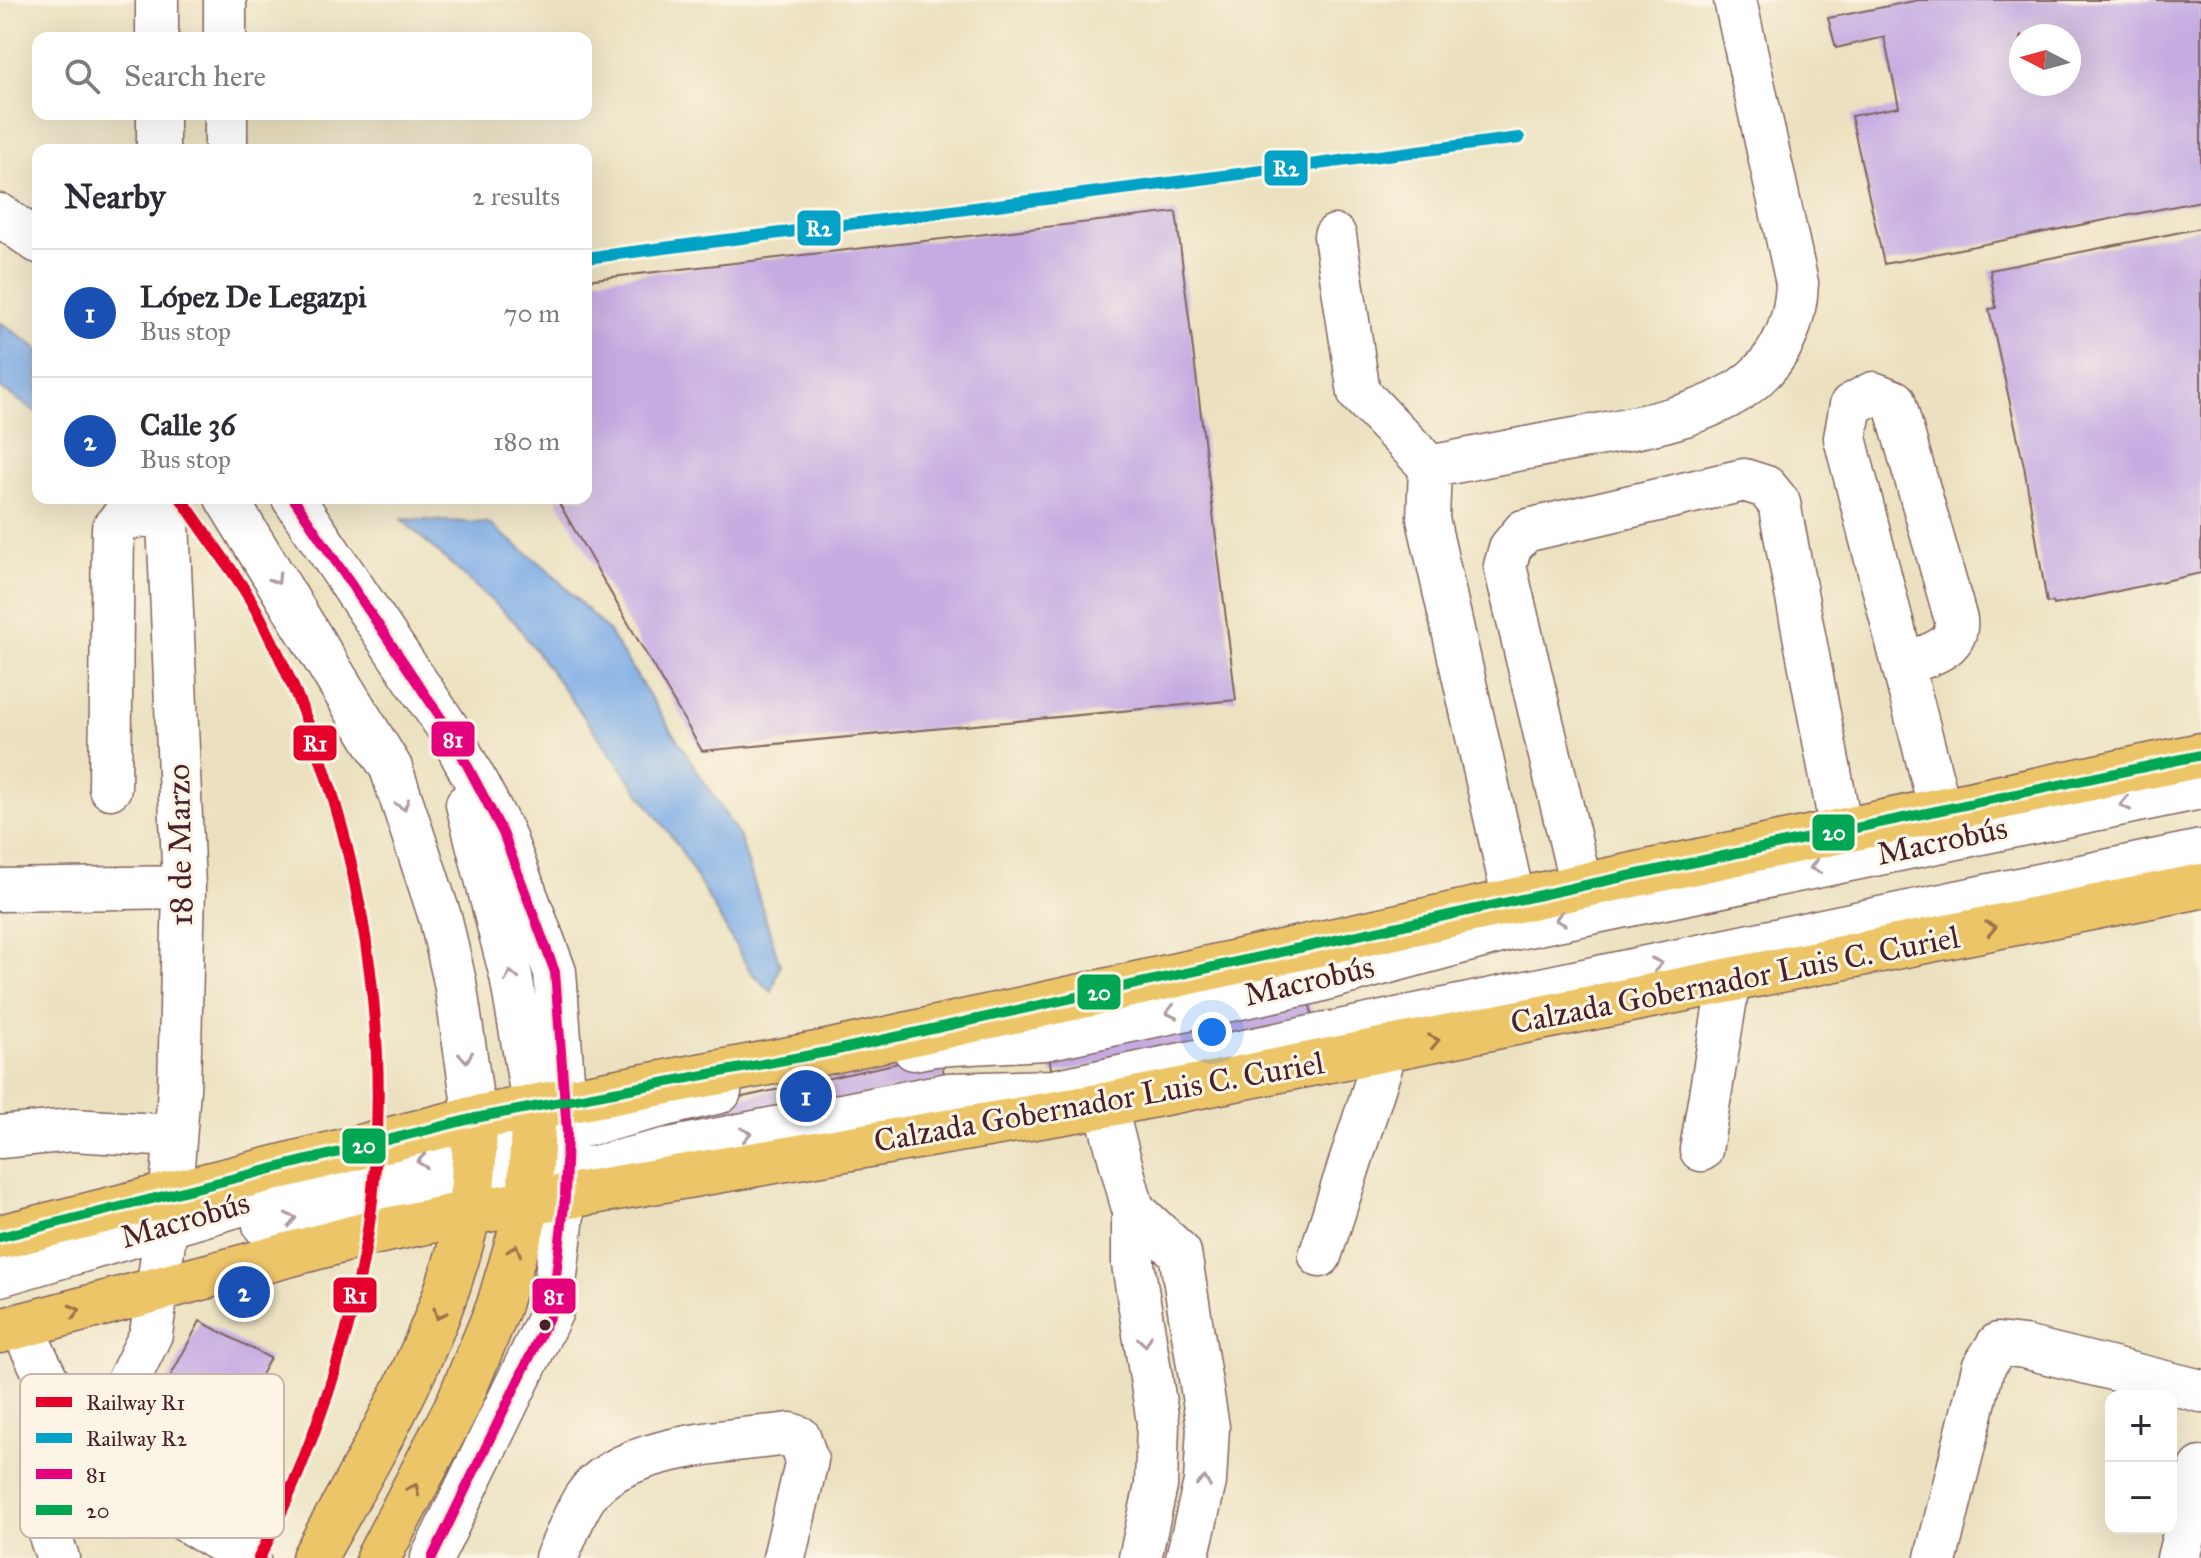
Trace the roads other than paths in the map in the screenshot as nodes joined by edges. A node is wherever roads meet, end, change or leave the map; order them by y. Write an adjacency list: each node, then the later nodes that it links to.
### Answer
1 (157, 0): 4 (street)
2 (225, 0): 5 (street)
3 (1735, 0): 13 (street)
4 (157, 32)
5 (225, 32)
6 (158, 120): 8 (street)
7 (226, 120): 9 (street)
8 (158, 144)
9 (226, 144)
10 (0, 215): 12 (street)
11 (1335, 236): 13 (street)
12 (32, 238)
13 (1430, 467): 28 (street)
14 (167, 504): 19 (street); 26 (street, 18 de Marzo)
15 (230, 504): 36 (street, one-way to 36)
16 (297, 504): 35 (street, one-way to 16)
17 (1904, 665): 17 (street); 21 (street)
18 (2201, 755): 21 (main road, Calzada Gobernador Luis C. Curiel)
19 (110, 788)
20 (2201, 788): 35 (street, Macrobús, one-way to 35)
21 (1940, 810): 22 (main road, Calzada Gobernador Luis C. Curiel)
22 (1841, 830): 24 (main road, Calzada Gobernador Luis C. Curiel); 24 (street)
23 (2201, 851): 35 (street, Macrobús, one-way to 23)
24 (1581, 886): 28 (main road, Calzada Gobernador Luis C. Curiel)
25 (2201, 886): 29 (main road, Calzada Gobernador Luis C. Curiel, one-way to 25)
26 (184, 887): 27 (street); 32 (street, 18 de Marzo)
27 (0, 890)
28 (1514, 901): 35 (main road, Calzada Gobernador Luis C. Curiel)
29 (1729, 980): 30 (main road, Calzada Gobernador Luis C. Curiel, one-way to 29); 34 (street)
30 (1386, 1051): 31 (main road, Calzada Gobernador Luis C. Curiel); 40 (street)
31 (1105, 1105): 35 (main road, Calzada Gobernador Luis C. Curiel); 37 (street)
32 (175, 1136): 33 (street); 39 (street, 18 de Marzo)
33 (0, 1137)
34 (1701, 1150)
35 (549, 1155): 36 (main road, Calzada Gobernador Luis C. Curiel); 36 (main road, Calzada Gobernador Luis C. Curiel); 52 (main road, one-way to 35); 53 (street)
36 (472, 1168): 39 (main road, Calzada Gobernador Luis C. Curiel, one-way to 39); 39 (main road, Calzada Gobernador Luis C. Curiel, one-way to 36); 51 (main road, one-way to 51)
37 (1133, 1209): 56 (street, one-way to 56); 57 (street, one-way to 37)
38 (0, 1237): 39 (main road, Calzada Gobernador Luis C. Curiel)
39 (165, 1239): 41 (street, Macrobús); 42 (main road, Calzada Gobernador Luis C. Curiel, one-way to 39); 44 (street, 18 de Marzo)
40 (1320, 1256)
41 (0, 1275)
42 (7, 1319): 43 (street)
43 (38, 1374)
44 (131, 1374)
45 (2201, 1391): 58 (street)
46 (2201, 1468): 59 (street)
47 (51, 1538): 49 (street, 18 de Marzo)
48 (215, 1538): 50 (street)
49 (58, 1558)
50 (249, 1558)
51 (314, 1558)
52 (378, 1558)
53 (432, 1558)
54 (556, 1558): 55 (street)
55 (784, 1558)
56 (1140, 1558)
57 (1187, 1558)
58 (1936, 1558)
59 (2178, 1558)

